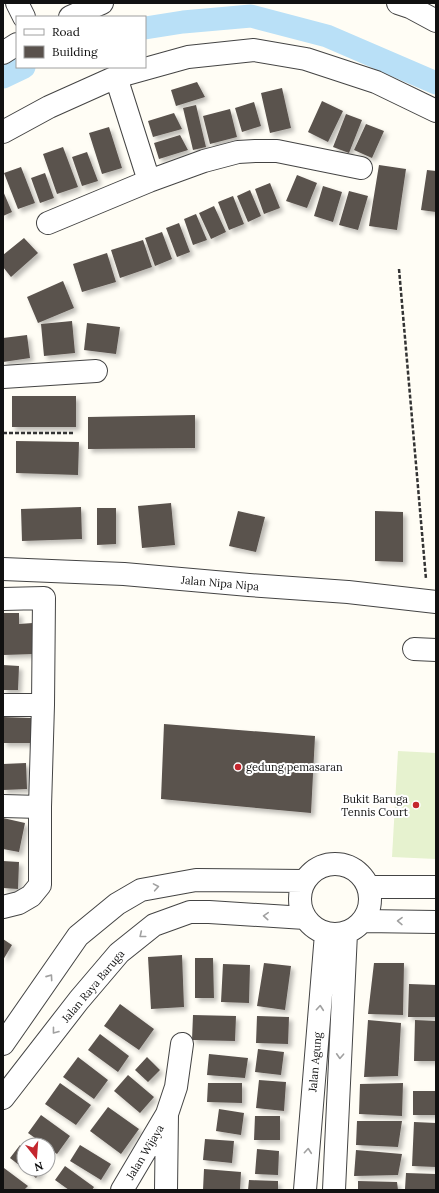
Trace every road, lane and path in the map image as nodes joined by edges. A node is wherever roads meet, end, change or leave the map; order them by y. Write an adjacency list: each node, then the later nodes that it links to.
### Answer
1 (17, 3): 4 (street)
2 (102, 3): 5 (street)
3 (398, 3): 6 (street)
4 (24, 16)
5 (72, 16)
6 (436, 21)
7 (16, 45): 8 (street)
8 (3, 53)
9 (116, 77): 10 (street); 11 (street); 13 (street)
10 (436, 111)
11 (3, 132)
12 (362, 168): 13 (street)
13 (149, 180): 14 (street)
14 (48, 223)
15 (399, 269): 24 (path)
16 (96, 371): 17 (street)
17 (3, 377)
18 (3, 433): 19 (path)
19 (74, 433)
20 (3, 569): 21 (street, Jalan Nipa Nipa)
21 (48, 571): 22 (street); 24 (street, Jalan Nipa Nipa)
22 (44, 598): 23 (street); 28 (street)
23 (3, 599)
24 (432, 602)
25 (414, 649): 26 (street)
26 (436, 650)
27 (3, 705): 28 (street)
28 (44, 705): 30 (street)
29 (3, 806): 30 (street)
30 (40, 807): 34 (street)
31 (304, 881): 32 (street); 35 (street); 38 (street, one-way to 31)
32 (369, 887): 33 (street); 37 (street)
33 (436, 887)
34 (3, 907)
35 (305, 918): 37 (street); 40 (street, Jalan Raya Baruga, one-way to 40)
36 (436, 922): 37 (street, one-way to 37)
37 (345, 929): 44 (street, Jalan Agung, one-way to 37); 45 (street, one-way to 45)
38 (3, 1044)
39 (182, 1044): 41 (street, Jalan Wijaya)
40 (3, 1098)
41 (167, 1114): 42 (street, Jalan Wijaya); 43 (street, Jalan Wijaya)
42 (122, 1190)
43 (166, 1190)
44 (305, 1190)
45 (334, 1190)

